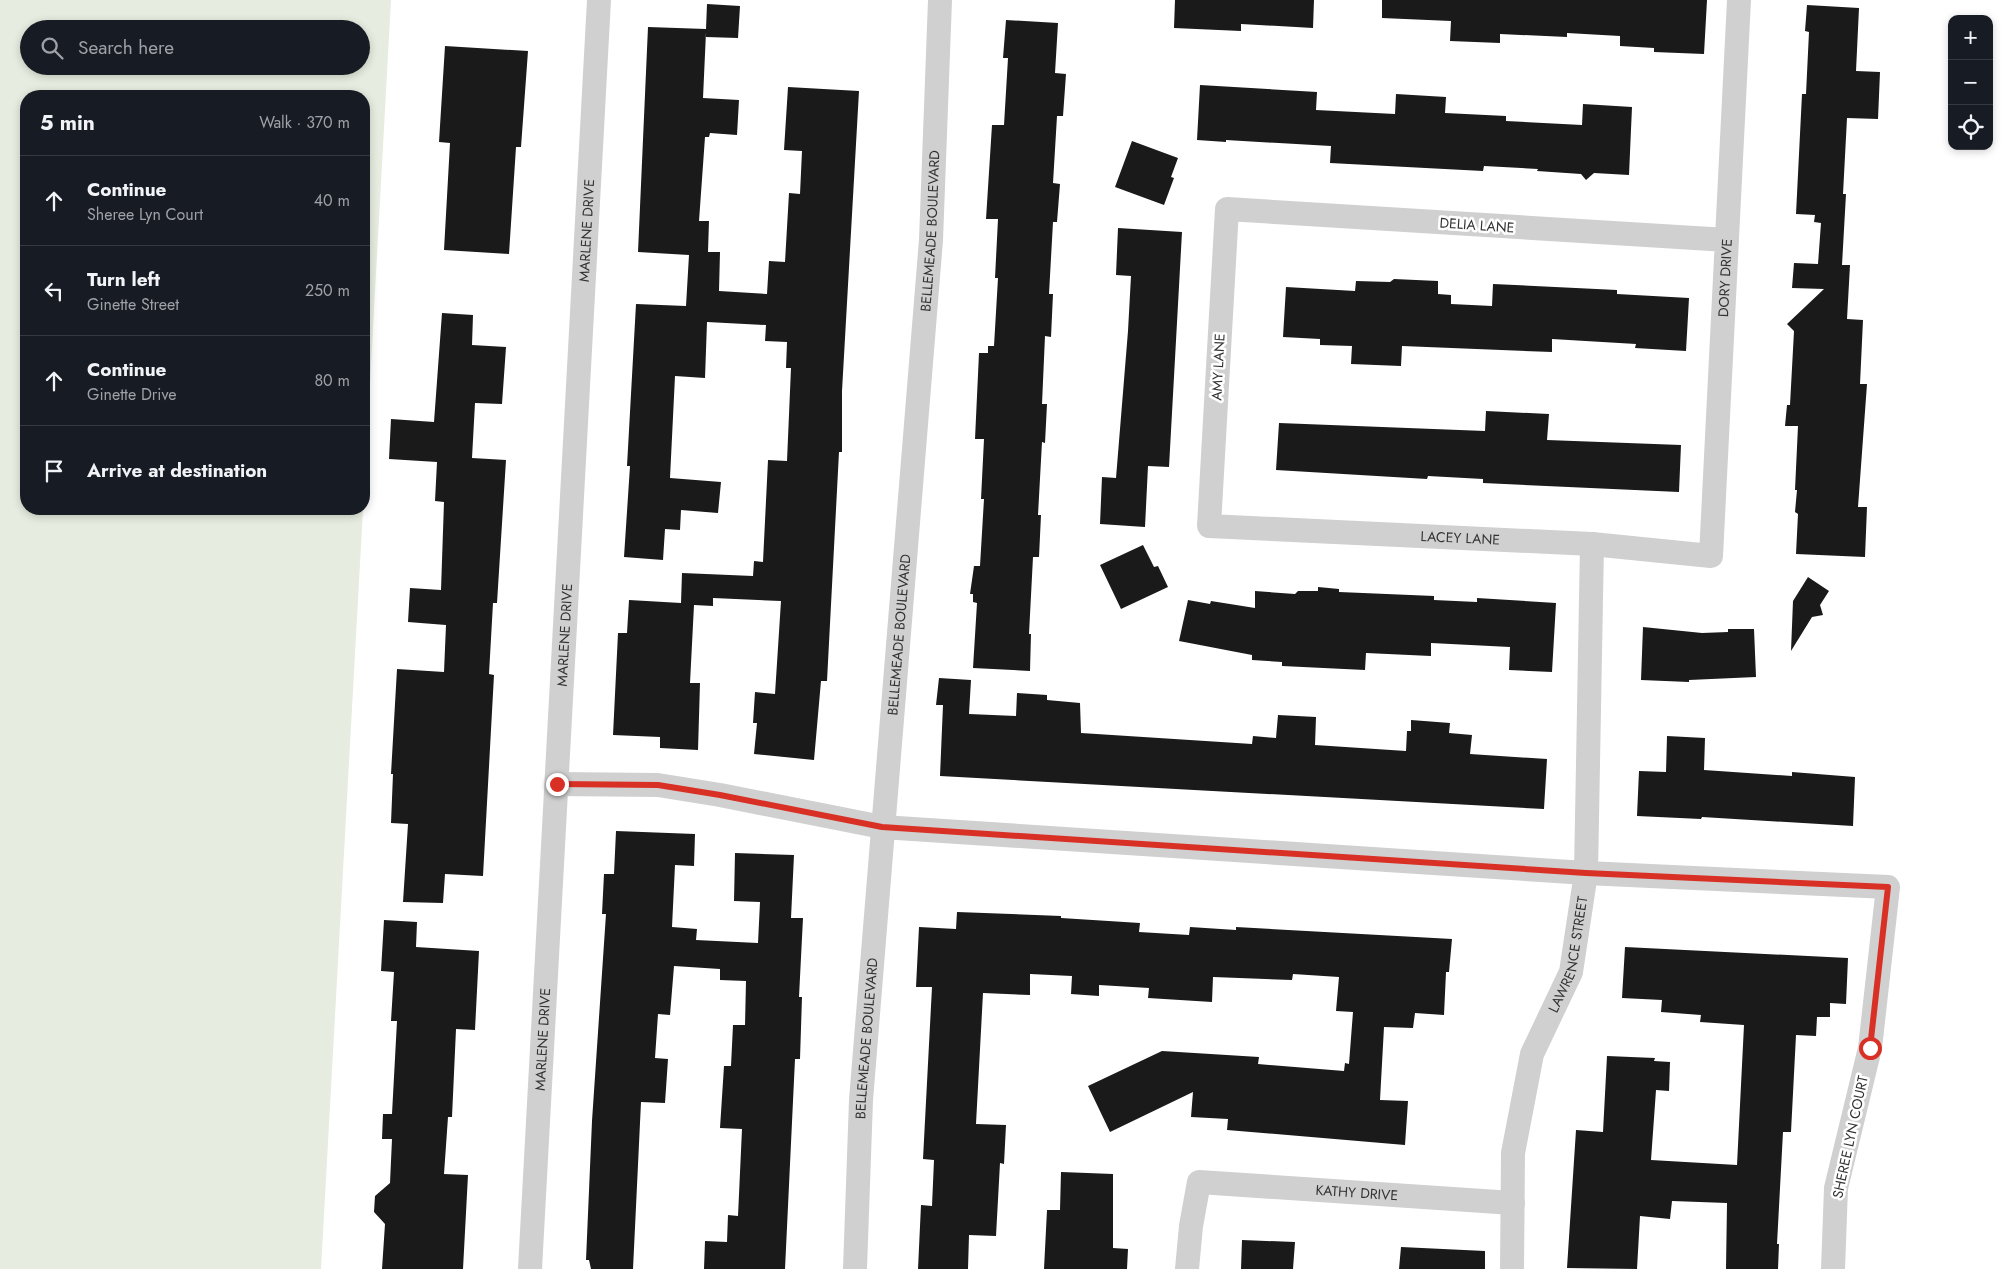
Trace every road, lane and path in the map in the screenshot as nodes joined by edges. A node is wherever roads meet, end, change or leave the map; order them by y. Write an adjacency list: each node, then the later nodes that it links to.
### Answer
1 (599, 0): 9 (street, MARLENE DRIVE)
2 (940, 0): 10 (street, BELLEMEADE BOULEVARD)
3 (1739, 0): 5 (street, DORY DRIVE)
4 (1227, 209): 5 (street, DELIA LANE); 6 (street, AMY LANE)
5 (1727, 240): 8 (street, DORY DRIVE)
6 (1209, 526): 7 (street, LACEY LANE)
7 (1592, 544): 8 (street, LACEY LANE); 11 (street, LAWRENCE STREET)
8 (1711, 556)
9 (557, 784): 10 (street); 13 (street, MARLENE DRIVE)
10 (882, 827): 11 (street); 14 (street, BELLEMEADE BOULEVARD)
11 (1586, 873): 12 (street, LAWRENCE STREET); 17 (street, SHEREE LYN COURT)
12 (1514, 1203): 15 (street, KATHY DRIVE); 16 (street, LAWRENCE STREET)
13 (530, 1269)
14 (855, 1269)
15 (1187, 1269)
16 (1512, 1269)
17 (1833, 1269)

